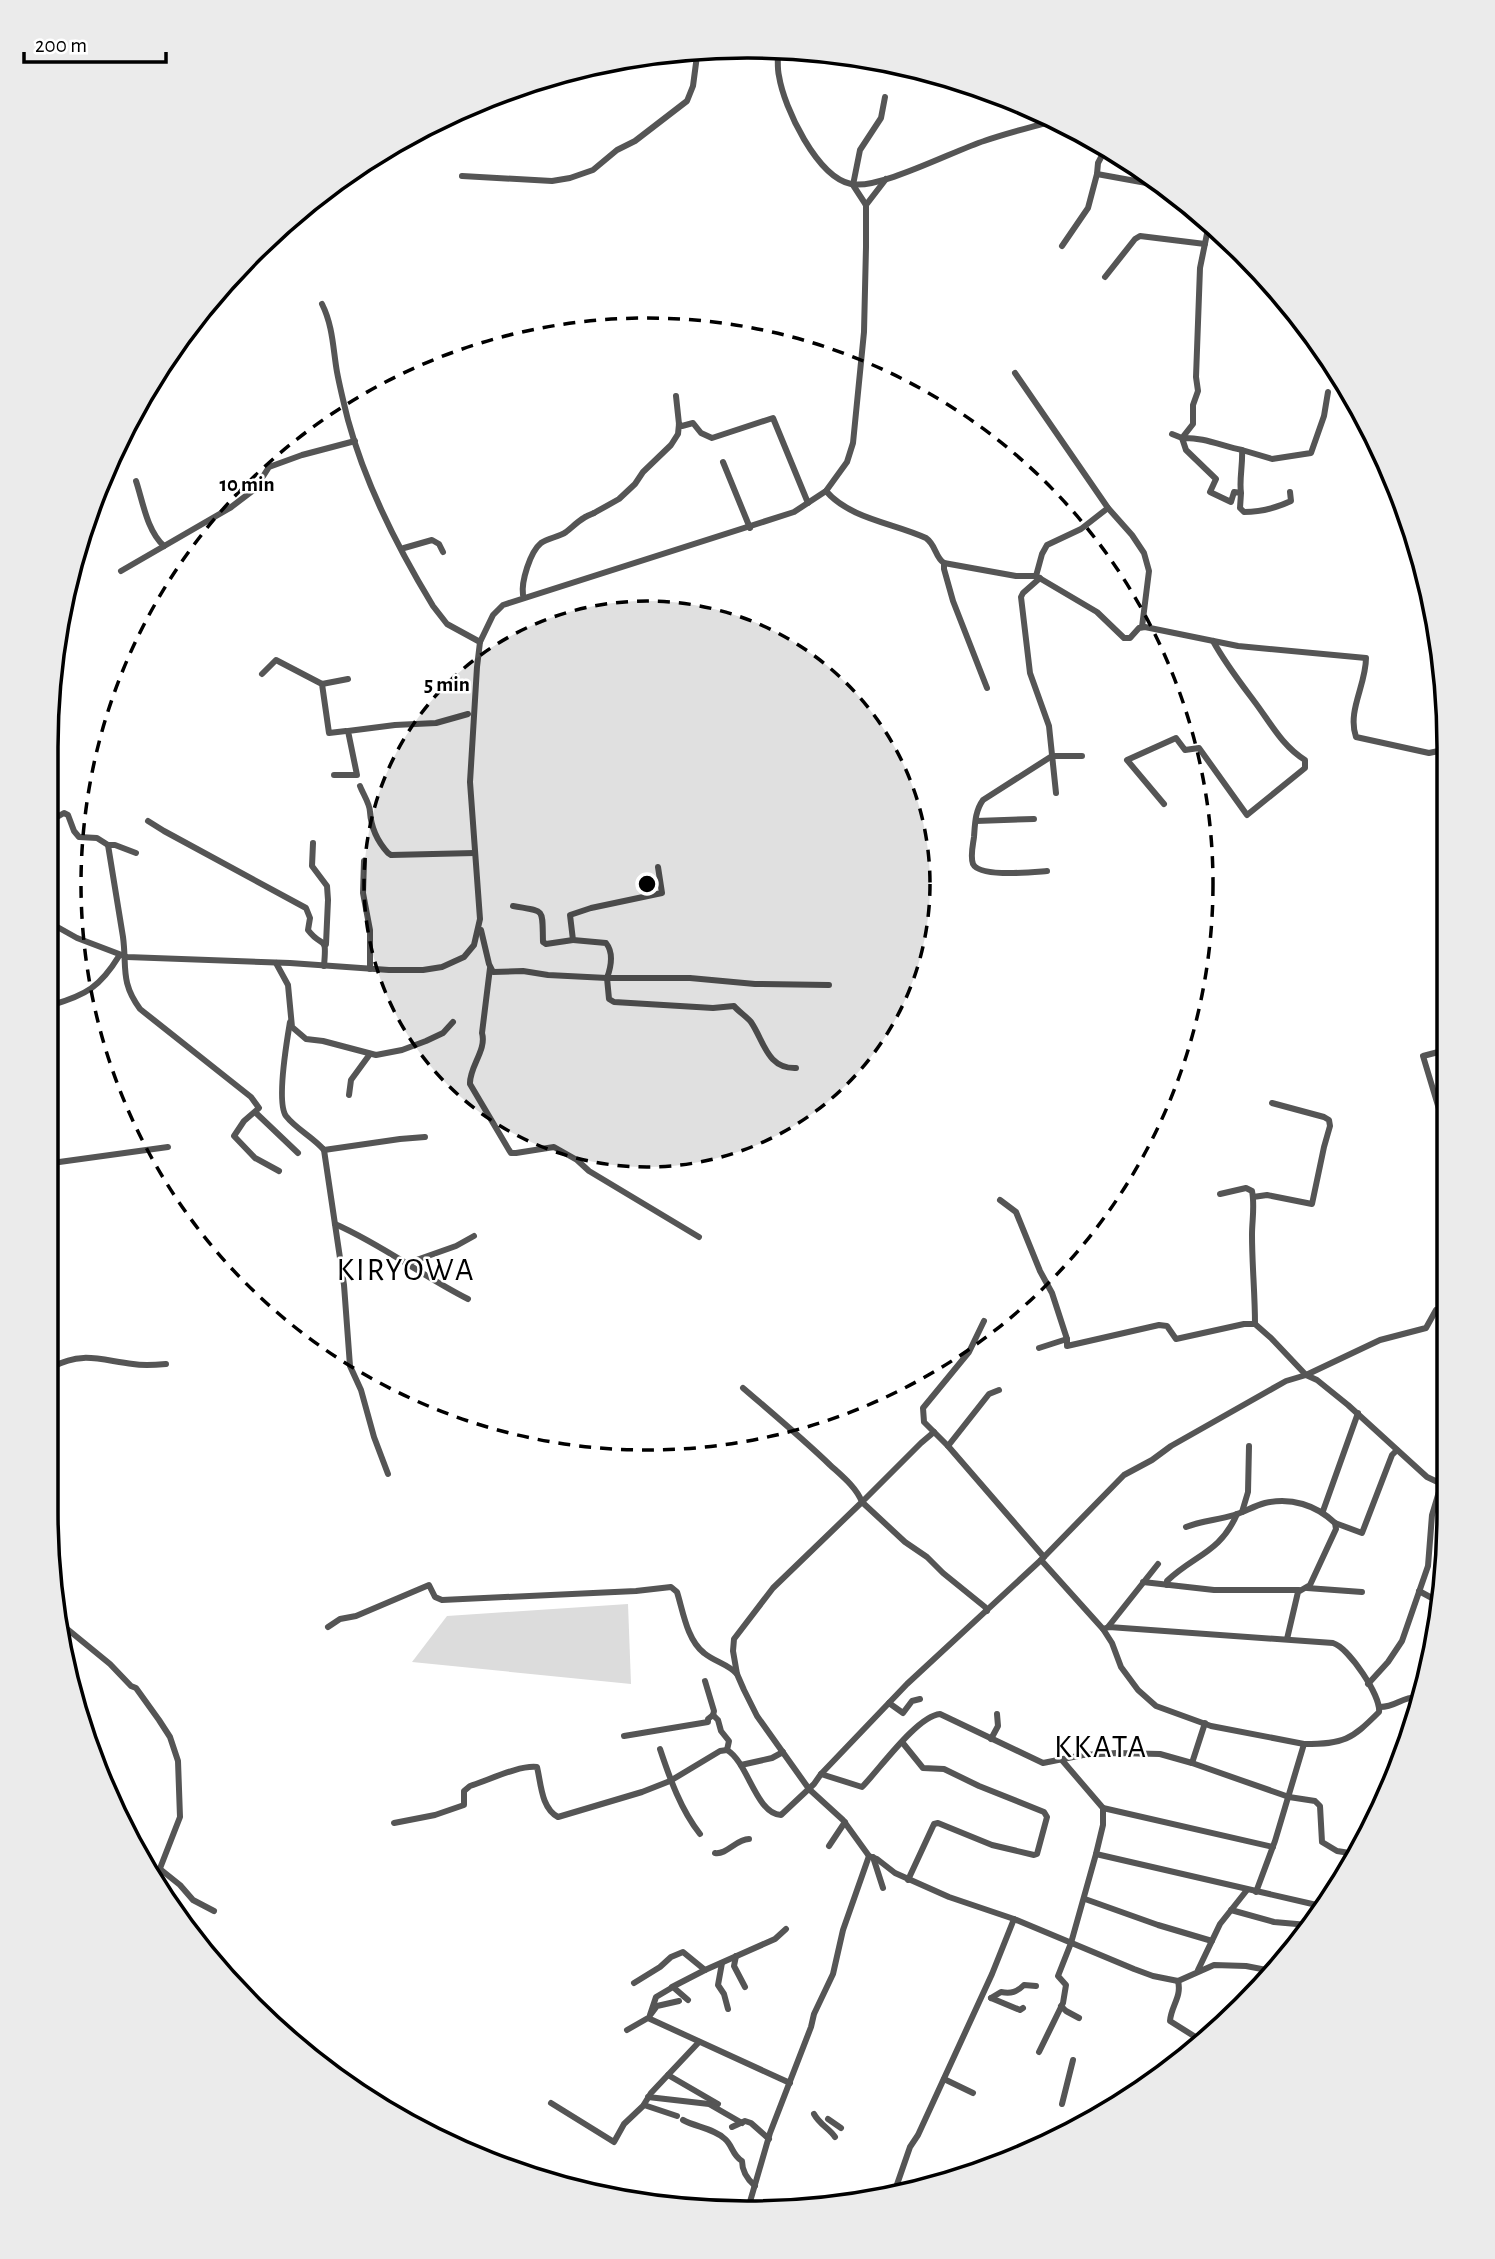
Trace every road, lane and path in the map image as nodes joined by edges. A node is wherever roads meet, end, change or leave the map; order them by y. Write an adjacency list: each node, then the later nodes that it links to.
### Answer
1 (778, 59): 10 (street)
2 (696, 60): 7 (street)
3 (885, 97): 10 (street)
4 (1042, 124): 8 (street)
5 (1102, 156): 6 (street)
6 (1097, 174): 9 (street); 14 (street)
7 (462, 176)
8 (886, 179): 10 (street); 11 (street)
9 (1142, 182)
10 (853, 184): 11 (street)
11 (866, 205): 27 (street)
12 (1207, 234): 13 (street)
13 (1205, 244): 15 (street); 22 (street)
14 (1062, 246)
15 (1105, 277)
16 (322, 304): 23 (street)
17 (1015, 373): 31 (street)
18 (1328, 392): 24 (street)
19 (676, 396): 20 (street)
20 (679, 424): 30 (street); 39 (street)
21 (1172, 434): 22 (street)
22 (1182, 438): 24 (street); 29 (street)
23 (355, 441): 33 (street); 42 (street)
24 (1242, 450): 29 (street)
25 (723, 463): 32 (street)
26 (136, 481): 33 (street)
27 (827, 491): 30 (street); 36 (street)
28 (1290, 492): 29 (street)
29 (1241, 493)
30 (808, 503): 32 (street)
31 (1108, 508): 38 (street); 40 (street)
32 (750, 528): 42 (street)
33 (164, 546): 37 (street)
34 (404, 548): 35 (street)
35 (443, 552)
36 (944, 563): 38 (street); 44 (street)
37 (121, 571)
38 (1038, 577): 40 (street); 48 (street)
39 (523, 595)
40 (1142, 627): 41 (street)
41 (1213, 641): 47 (street); 53 (street)
42 (480, 642): 61 (street)
43 (262, 674): 46 (street)
44 (987, 688)
45 (468, 714): 50 (street)
46 (346, 731)
47 (1437, 751)
48 (1052, 756): 49 (street); 52 (street); 57 (street)
49 (1082, 756)
50 (334, 775)
51 (360, 786): 61 (street)
52 (1056, 793)
53 (1164, 804)
54 (58, 816): 59 (street)
55 (1034, 819): 57 (street)
56 (149, 821): 69 (street)
57 (976, 821): 64 (street)
58 (313, 843): 69 (street)
59 (108, 845): 60 (street); 70 (street)
60 (136, 853)
61 (475, 853): 66 (street)
62 (364, 861): 74 (street)
63 (658, 867): 68 (street)
64 (1047, 871)
65 (513, 906): 68 (street)
66 (479, 925): 73 (street); 74 (street)
67 (58, 928): 70 (street)
68 (573, 940): 75 (street)
69 (326, 947): 72 (street)
70 (122, 956): 71 (street); 77 (street); 86 (street)
71 (276, 963): 72 (street); 78 (street)
72 (324, 966): 74 (street)
73 (490, 968): 75 (street); 98 (street)
74 (370, 969)
75 (607, 978): 76 (street); 82 (street)
76 (829, 985)
77 (58, 1003)
78 (290, 1022): 81 (street); 89 (street)
79 (453, 1022): 81 (street)
80 (1437, 1052): 84 (street)
81 (370, 1054): 83 (street)
82 (796, 1068)
83 (349, 1095)
84 (1437, 1102)
85 (1272, 1103): 94 (street)
86 (256, 1113): 90 (street); 92 (street)
87 (425, 1137): 89 (street)
88 (168, 1147): 91 (street)
89 (324, 1150): 96 (street)
90 (298, 1153)
91 (58, 1162)
92 (279, 1171)
93 (1220, 1194): 94 (street)
94 (1253, 1197): 103 (street)
95 (1000, 1200): 104 (street)
96 (335, 1224): 99 (street); 116 (street)
97 (474, 1236): 99 (street)
98 (699, 1237)
99 (408, 1263): 100 (street)
100 (468, 1299)
101 (1436, 1310): 108 (street)
102 (984, 1321): 112 (street)
103 (1255, 1324): 104 (street); 108 (street)
104 (1068, 1339): 105 (street)
105 (1039, 1348)
106 (58, 1364): 107 (street)
107 (166, 1364)
108 (1306, 1375): 111 (street); 124 (street)
109 (743, 1388): 119 (street)
110 (999, 1390): 113 (street)
111 (1358, 1413): 115 (street); 120 (street)
112 (934, 1432): 113 (street); 119 (street)
113 (948, 1446): 124 (street)
114 (1250, 1446): 121 (street)
115 (1397, 1450): 117 (street); 122 (street)
116 (388, 1474)
117 (1437, 1482)
118 (1437, 1501): 130 (street)
119 (862, 1502): 133 (street); 138 (street)
120 (1323, 1511): 121 (street); 122 (street)
121 (1239, 1513): 123 (street); 127 (street)
122 (1335, 1523): 128 (street)
123 (1186, 1527)
124 (1043, 1559): 133 (street); 135 (street)
125 (1158, 1564): 126 (street)
126 (1143, 1582): 127 (street); 135 (street)
127 (1167, 1585): 129 (street)
128 (1307, 1588): 129 (street); 131 (street)
129 (1299, 1590): 137 (street)
130 (1419, 1591): 132 (street); 140 (street)
131 (1362, 1592)
132 (1431, 1598)
133 (986, 1611): 143 (street)
134 (328, 1627): 138 (street)
135 (1106, 1628): 137 (street); 147 (street)
136 (68, 1629): 173 (street)
137 (1287, 1639): 140 (street)
138 (737, 1674): 154 (street)
139 (705, 1681): 146 (street)
140 (1368, 1684): 144 (street)
141 (1412, 1697): 144 (street)
142 (920, 1699): 143 (street)
143 (889, 1703): 158 (street)
144 (1380, 1707): 151 (street)
145 (997, 1714): 149 (street)
146 (713, 1715): 148 (street); 153 (street)
147 (1205, 1723): 151 (street); 156 (street)
148 (624, 1736)
149 (991, 1739): 150 (street); 155 (street)
150 (902, 1742): 158 (street); 175 (street)
151 (1304, 1744): 161 (street)
152 (660, 1749): 159 (street)
153 (727, 1750): 157 (street); 159 (street)
154 (783, 1752): 157 (street); 160 (street)
155 (1062, 1759): 156 (street); 162 (street)
156 (1192, 1763): 161 (street)
157 (740, 1765): 160 (street)
158 (821, 1774): 160 (street)
159 (670, 1781): 164 (street); 165 (street)
160 (809, 1789): 163 (street)
161 (1289, 1797): 168 (street); 170 (street)
162 (1103, 1808): 168 (street); 171 (street)
163 (845, 1822): 167 (street); 172 (street)
164 (394, 1823)
165 (700, 1835)
166 (749, 1839): 169 (street)
167 (829, 1846)
168 (1273, 1847): 178 (street)
169 (715, 1853)
170 (1347, 1853)
171 (1097, 1854): 177 (street); 179 (street)
172 (871, 1857): 175 (street); 176 (street); 214 (street)
173 (159, 1870)
174 (161, 1874): 182 (street)
175 (908, 1880): 183 (street)
176 (883, 1888)
177 (1247, 1890): 178 (street); 181 (street)
178 (1256, 1892): 180 (street)
179 (1085, 1899): 186 (street); 187 (street)
180 (1314, 1905)
181 (1231, 1910): 184 (street); 186 (street)
182 (214, 1911)
183 (1014, 1919): 187 (street); 198 (street)
184 (1300, 1924)
185 (786, 1929): 188 (street)
186 (1212, 1941): 192 (street)
187 (1071, 1943): 193 (street); 202 (street)
188 (736, 1956): 189 (street); 195 (street)
189 (722, 1963): 191 (street); 204 (street)
190 (1263, 1969): 192 (street)
191 (705, 1970): 194 (street); 197 (street)
192 (1197, 1972): 193 (street)
193 (1178, 1981): 208 (street)
194 (634, 1983)
195 (745, 1986)
196 (1036, 1986): 199 (street)
197 (673, 1987): 200 (street); 205 (street)
198 (983, 1994): 199 (street); 213 (street)
199 (990, 1998): 203 (street)
200 (688, 2000)
201 (679, 2001): 205 (street)
202 (1061, 2006): 206 (street); 210 (street)
203 (1023, 2008)
204 (728, 2010)
205 (649, 2017): 207 (street); 209 (street)
206 (1079, 2018)
207 (626, 2030)
208 (1194, 2036)
209 (699, 2042): 212 (street); 214 (street)
210 (1040, 2052)
211 (1073, 2060): 218 (street)
212 (667, 2076): 216 (street); 222 (street)
213 (944, 2078): 215 (street); 227 (street)
214 (790, 2083): 226 (street)
215 (973, 2093)
216 (648, 2097): 219 (street); 222 (street)
217 (551, 2103): 219 (street)
218 (1062, 2104)
219 (644, 2105): 228 (street)
220 (814, 2114): 225 (street)
221 (828, 2119): 224 (street)
222 (743, 2122): 223 (street); 226 (street)
223 (732, 2127)
224 (841, 2128)
225 (835, 2137)
226 (769, 2139): 228 (street)
227 (896, 2185)
228 (755, 2186): 229 (street)
229 (750, 2201)

